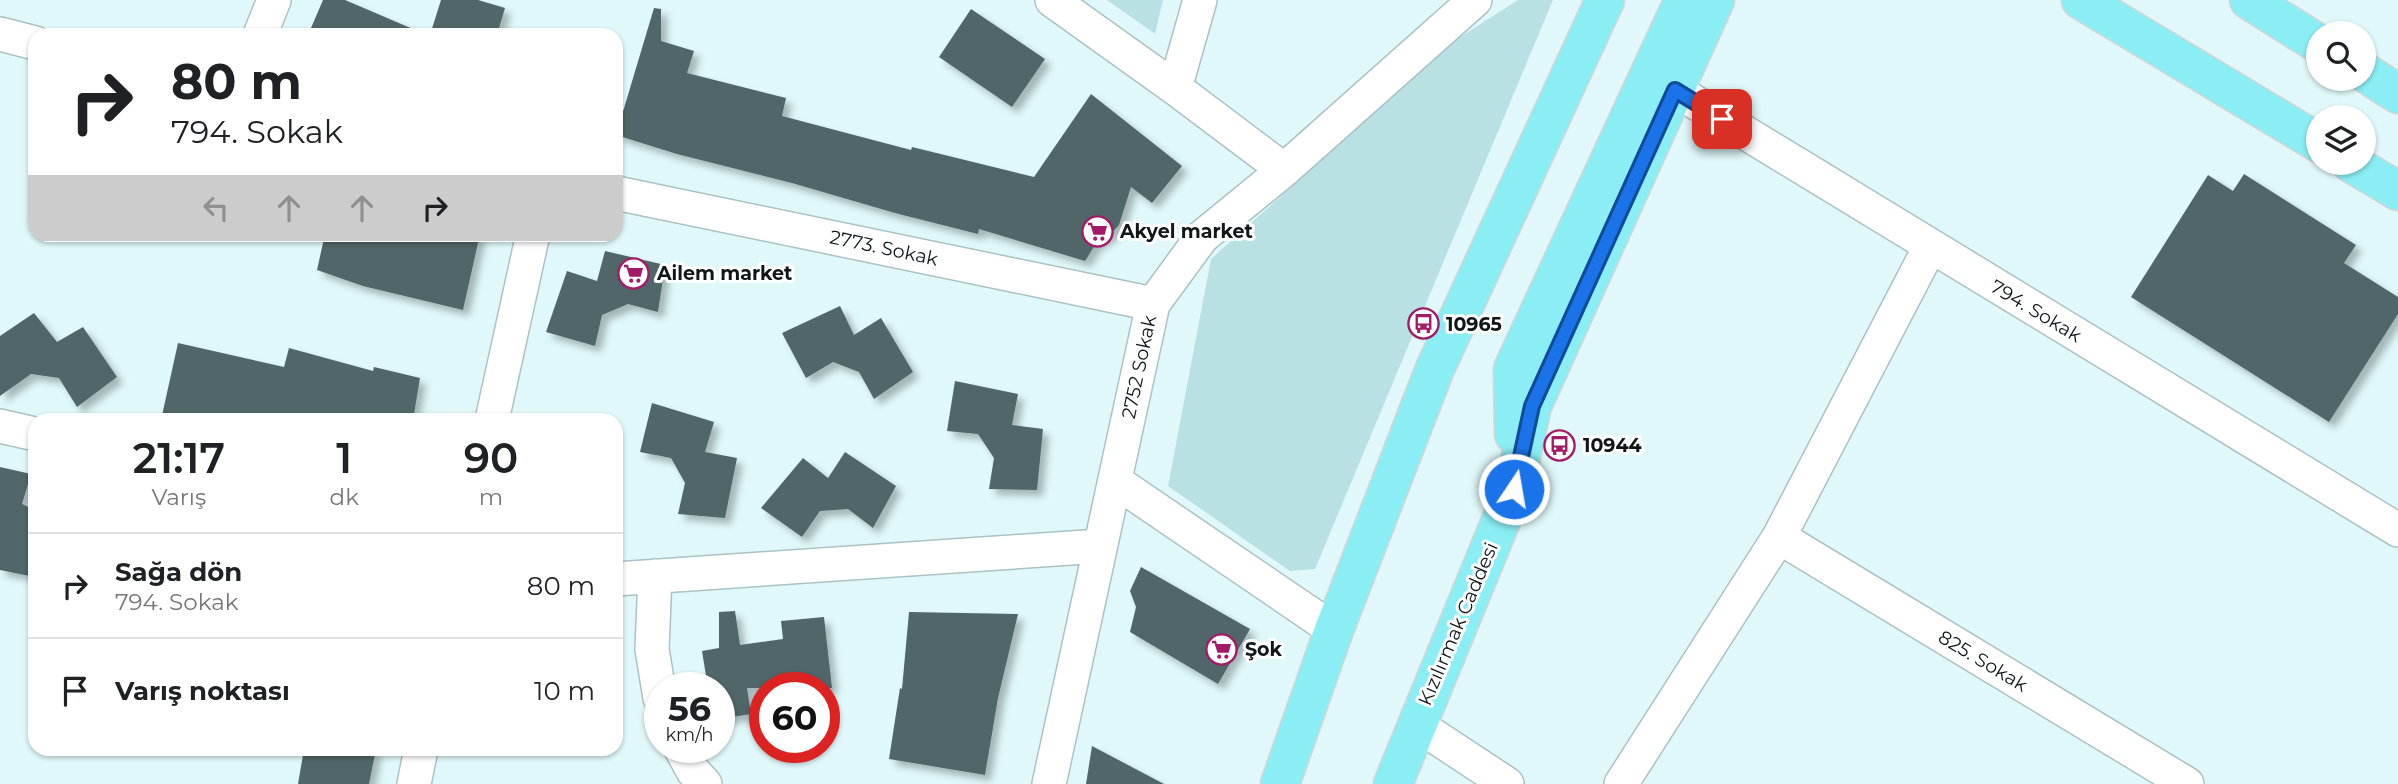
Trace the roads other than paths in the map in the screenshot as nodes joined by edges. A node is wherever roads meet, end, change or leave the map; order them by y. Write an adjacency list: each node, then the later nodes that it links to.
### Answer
1 (274, 0): 10 (street)
2 (1052, 0): 15 (street)
3 (1200, 0): 15 (street)
4 (1475, 0): 19 (street, 2752 Sokak)
5 (1605, 0): 36 (main road)
6 (1684, 0): 30 (main road)
7 (1715, 0): 16 (main road, Kızılırmak Caddesi)
8 (2081, 0): 18 (main road)
9 (2249, 0): 12 (main road)
10 (263, 28)
11 (0, 34): 13 (street)
12 (2306, 36)
13 (28, 41)
14 (2376, 79): 17 (main road)
15 (1175, 88): 19 (street)
16 (1675, 90): 24 (street, 794. Sokak); 30 (main road, Kızılırmak Caddesi)
17 (2398, 93)
18 (2306, 136)
19 (1284, 170): 25 (street, 2752 Sokak)
20 (2371, 175): 21 (main road)
21 (2398, 191)
22 (623, 194): 25 (street, 2773. Sokak)
23 (531, 242): 26 (street)
24 (1930, 247): 31 (street, 794. Sokak); 32 (street)
25 (1153, 304): 29 (street, 2752 Sokak)
26 (494, 413)
27 (0, 426): 28 (street)
28 (28, 432)
29 (1115, 481): 33 (street, 2752 Sokak); 36 (street)
30 (1514, 489): 38 (main road, Kızılırmak Caddesi)
31 (2398, 530)
32 (1779, 537): 47 (street); 48 (street, 825. Sokak)
33 (1100, 546): 34 (street); 43 (street, 2752 Sokak)
34 (655, 576): 35 (street); 37 (street)
35 (623, 578)
36 (1334, 630): 44 (main road)
37 (656, 672)
38 (1416, 724): 45 (main road, Kızılırmak Caddesi); 46 (street)
39 (420, 756): 41 (street)
40 (689, 763): 42 (street)
41 (414, 784)
42 (705, 784)
43 (1049, 784)
44 (1280, 784)
45 (1393, 784)
46 (1507, 784)
47 (1621, 784)
48 (2187, 784)

